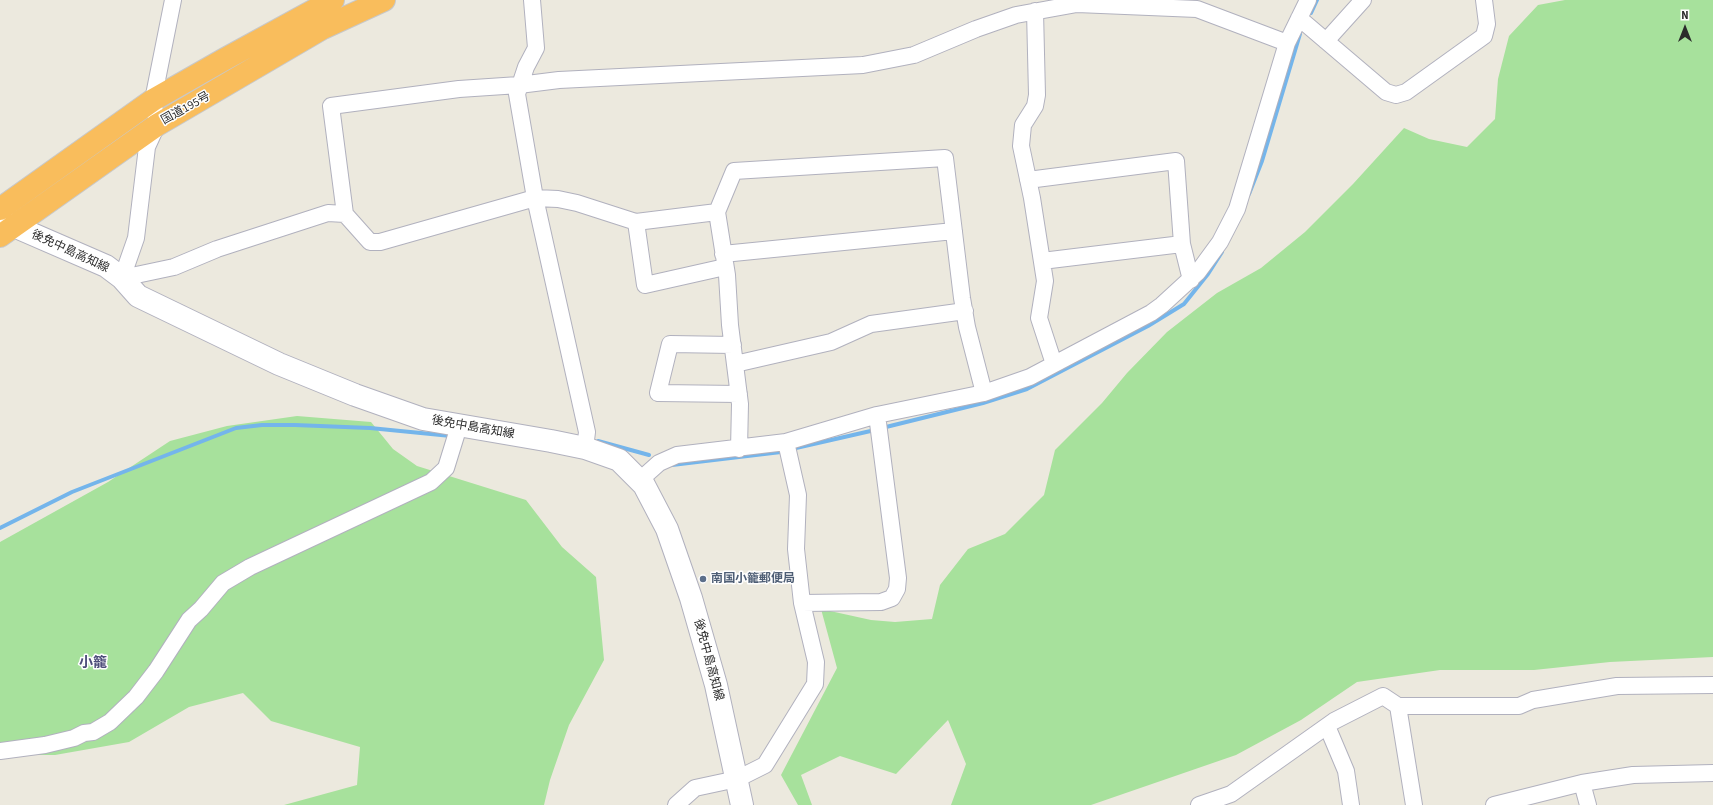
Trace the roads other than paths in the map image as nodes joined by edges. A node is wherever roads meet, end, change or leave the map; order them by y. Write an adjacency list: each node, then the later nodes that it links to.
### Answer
1 (174, 0): 13 (street)
2 (333, 0): 13 (highway, 国道195号)
3 (384, 0): 14 (highway, 国道195号)
4 (532, 0): 12 (street)
5 (1308, 0): 9 (street)
6 (1363, 0): 10 (street)
7 (1484, 0): 10 (street)
8 (1035, 11): 11 (street); 12 (street); 15 (street)
9 (1299, 18): 10 (street); 11 (street)
10 (1326, 41)
11 (1287, 43): 27 (street)
12 (519, 85): 16 (street); 19 (street)
13 (153, 100): 14 (street); 17 (highway, 国道195号)
14 (157, 125): 21 (highway, 国道195号); 26 (street)
15 (1028, 180): 23 (street); 25 (street)
16 (535, 198): 19 (street); 20 (street); 37 (street)
17 (0, 209)
18 (717, 212): 20 (street); 22 (street); 24 (street)
19 (345, 214): 26 (street)
20 (636, 222): 24 (street)
21 (4, 228): 26 (main road, 後免中島高知線)
22 (954, 231): 24 (street); 28 (street)
23 (1182, 244): 25 (street); 27 (street)
24 (724, 260): 29 (street)
25 (1042, 261): 31 (street)
26 (122, 278): 35 (main road, 後免中島高知線)
27 (1191, 280): 31 (street)
28 (965, 311): 30 (street); 32 (street)
29 (733, 345): 30 (street); 33 (street)
30 (735, 364): 33 (street)
31 (1054, 364): 32 (street)
32 (984, 393): 34 (street)
33 (739, 394): 38 (street)
34 (878, 420): 36 (street); 40 (street)
35 (459, 426): 37 (main road, 後免中島高知線); 44 (street)
36 (786, 442): 38 (street); 40 (street)
37 (585, 448): 39 (main road, 後免中島高知線)
38 (739, 449): 39 (street)
39 (640, 480): 46 (main road, 後免中島高知線)
40 (802, 603): 46 (street)
41 (1713, 685): 42 (street)
42 (1398, 706): 43 (street); 53 (street)
43 (1327, 726): 51 (street); 52 (street)
44 (0, 751)
45 (1713, 774): 47 (street)
46 (737, 779): 49 (street); 50 (main road, 後免中島高知線)
47 (1582, 783): 48 (street); 55 (street)
48 (1525, 801): 54 (street)
49 (676, 805)
50 (742, 805)
51 (1199, 805)
52 (1351, 805)
53 (1414, 805)
54 (1494, 805)
55 (1588, 805)

